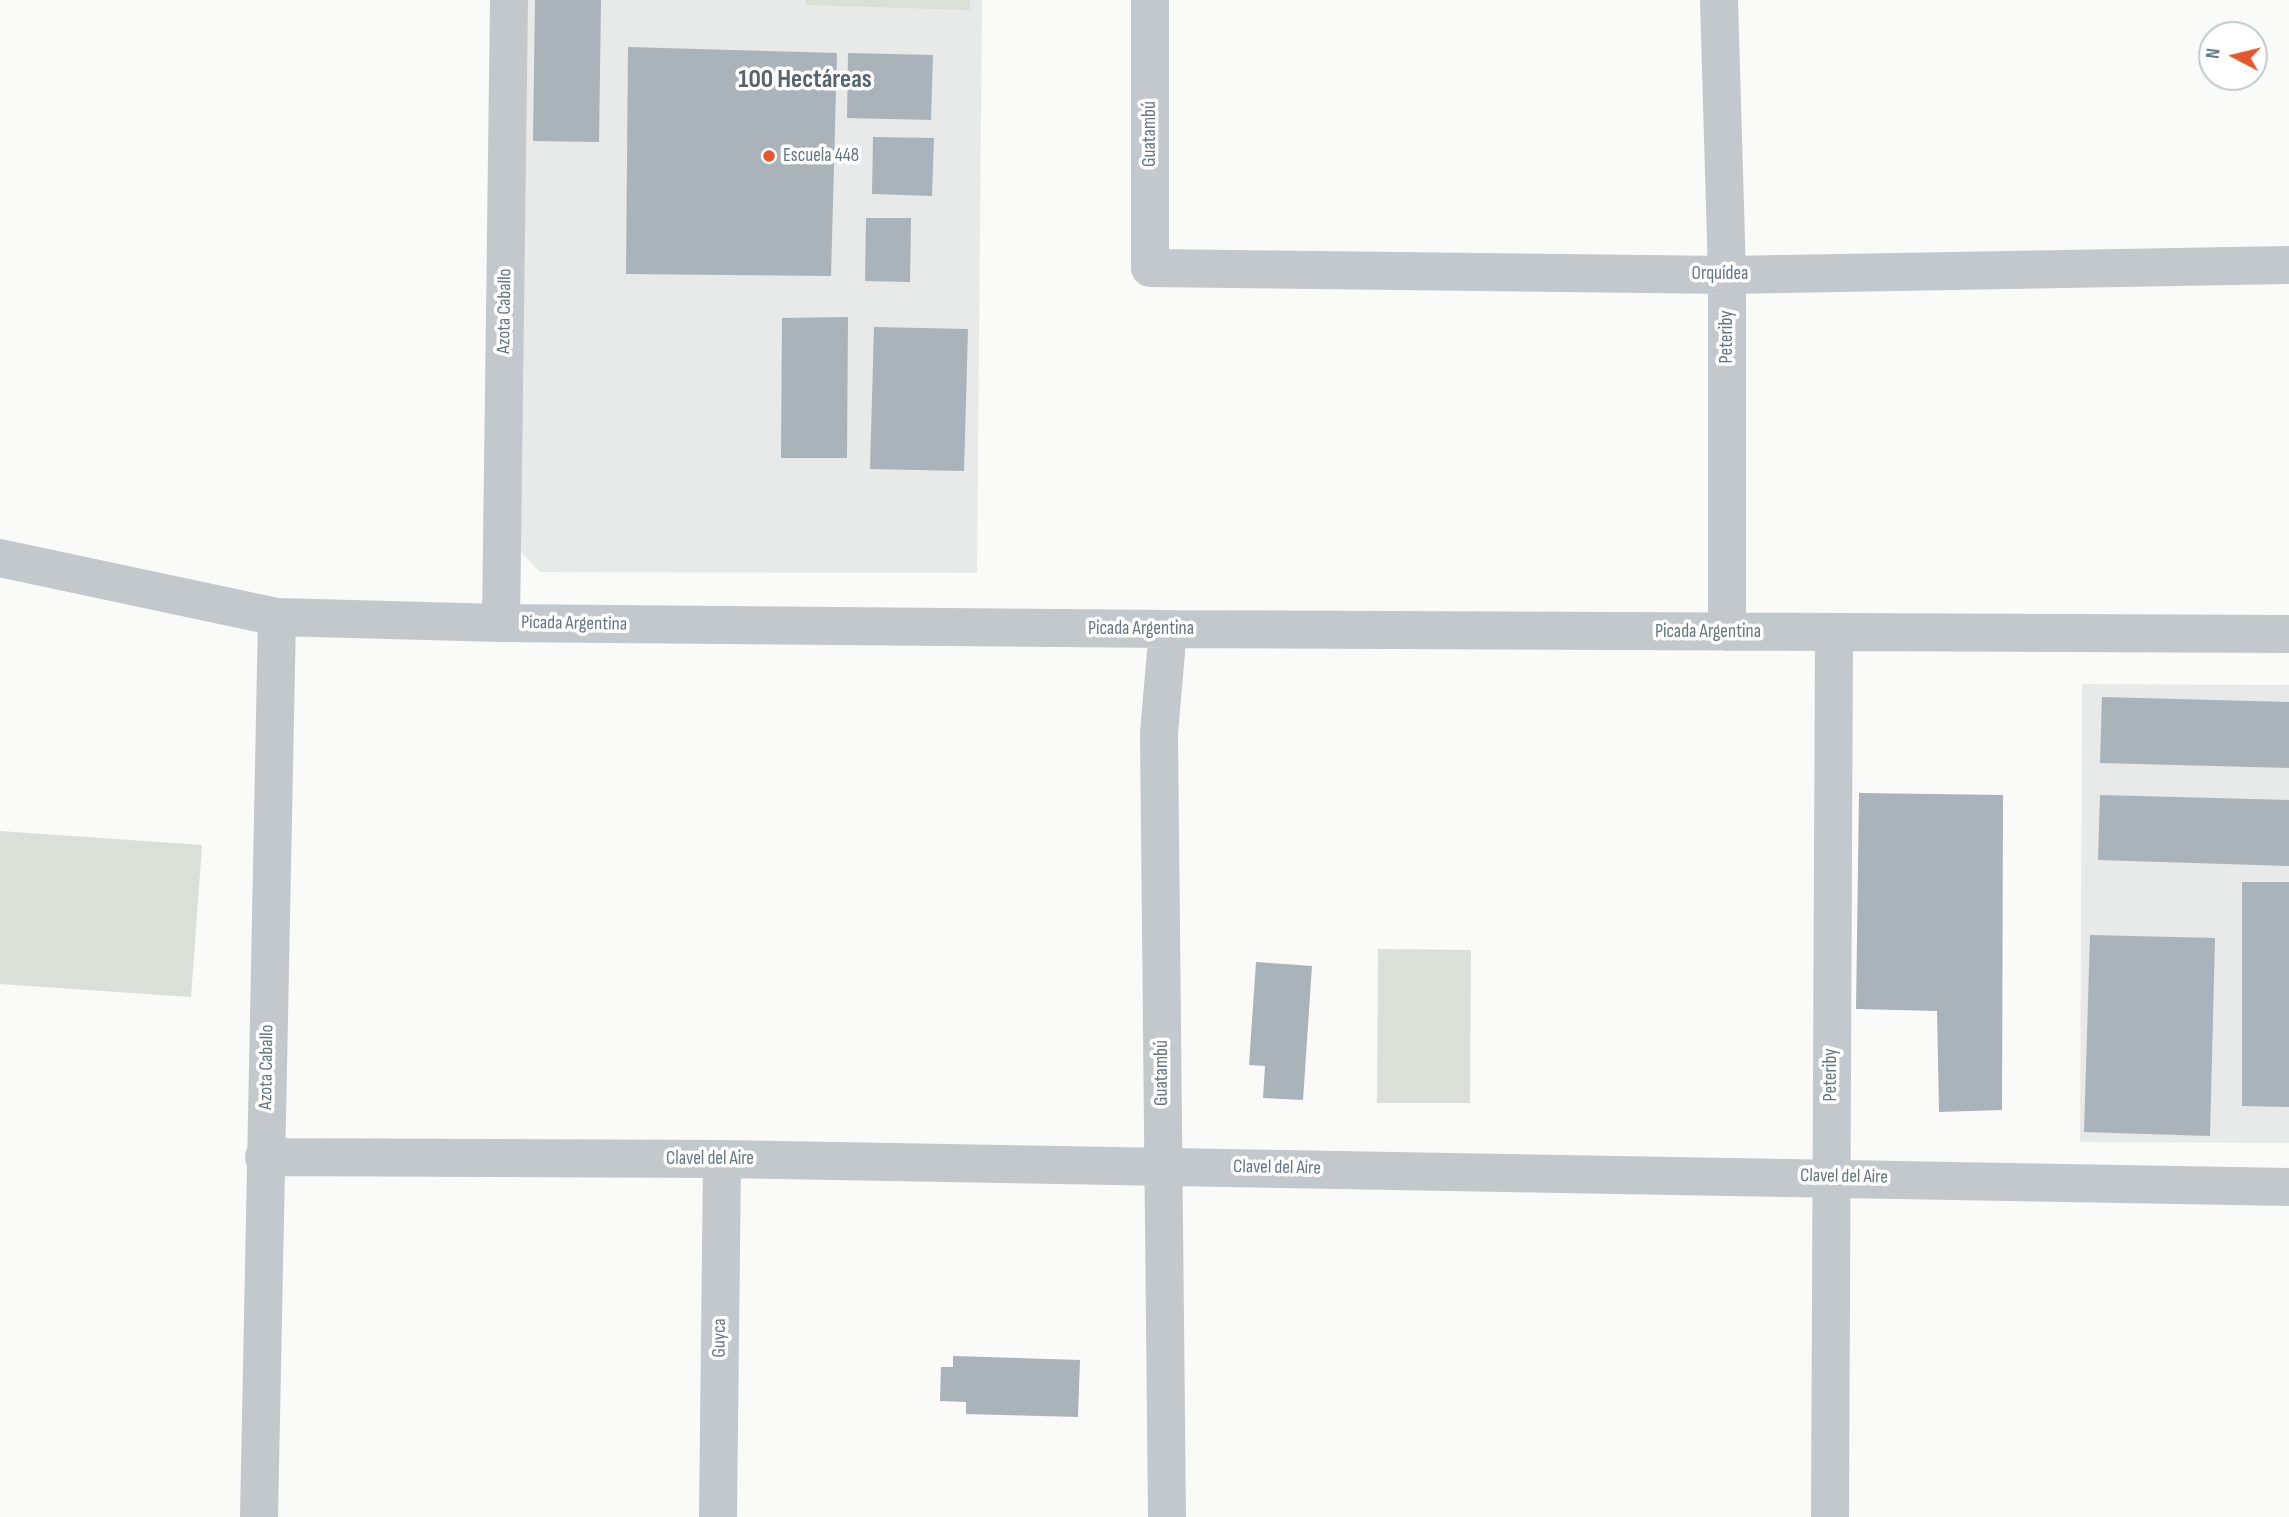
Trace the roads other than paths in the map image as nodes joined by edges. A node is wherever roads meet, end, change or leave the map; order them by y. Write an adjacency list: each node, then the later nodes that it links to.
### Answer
1 (509, 0): 9 (street, Azota Caballo)
2 (1150, 0): 5 (street, Guatambú)
3 (1719, 0): 6 (street, Peteriby)
4 (2289, 265): 6 (street, Orquídea)
5 (1150, 268): 6 (street, Orquídea)
6 (1727, 275): 11 (street, Peteriby)
7 (0, 558): 8 (street, Picada Argentina)
8 (277, 617): 9 (street, Picada Argentina); 14 (street, Azota Caballo)
9 (501, 623): 10 (street, Picada Argentina)
10 (1168, 629): 11 (street, Picada Argentina); 16 (street, Guatambú)
11 (1727, 632): 12 (street, Picada Argentina)
12 (1834, 633): 13 (street, Picada Argentina); 17 (street, Peteriby)
13 (2289, 634)
14 (264, 1157): 15 (street, Clavel del Aire); 19 (street, Azota Caballo)
15 (722, 1159): 16 (street, Clavel del Aire); 20 (street, Guyca)
16 (1163, 1166): 17 (street, Clavel del Aire); 21 (street, Guatambú)
17 (1830, 1177): 18 (street, Clavel del Aire); 22 (street, Peteriby)
18 (2289, 1187)
19 (259, 1517)
20 (718, 1517)
21 (1167, 1517)
22 (1830, 1517)

